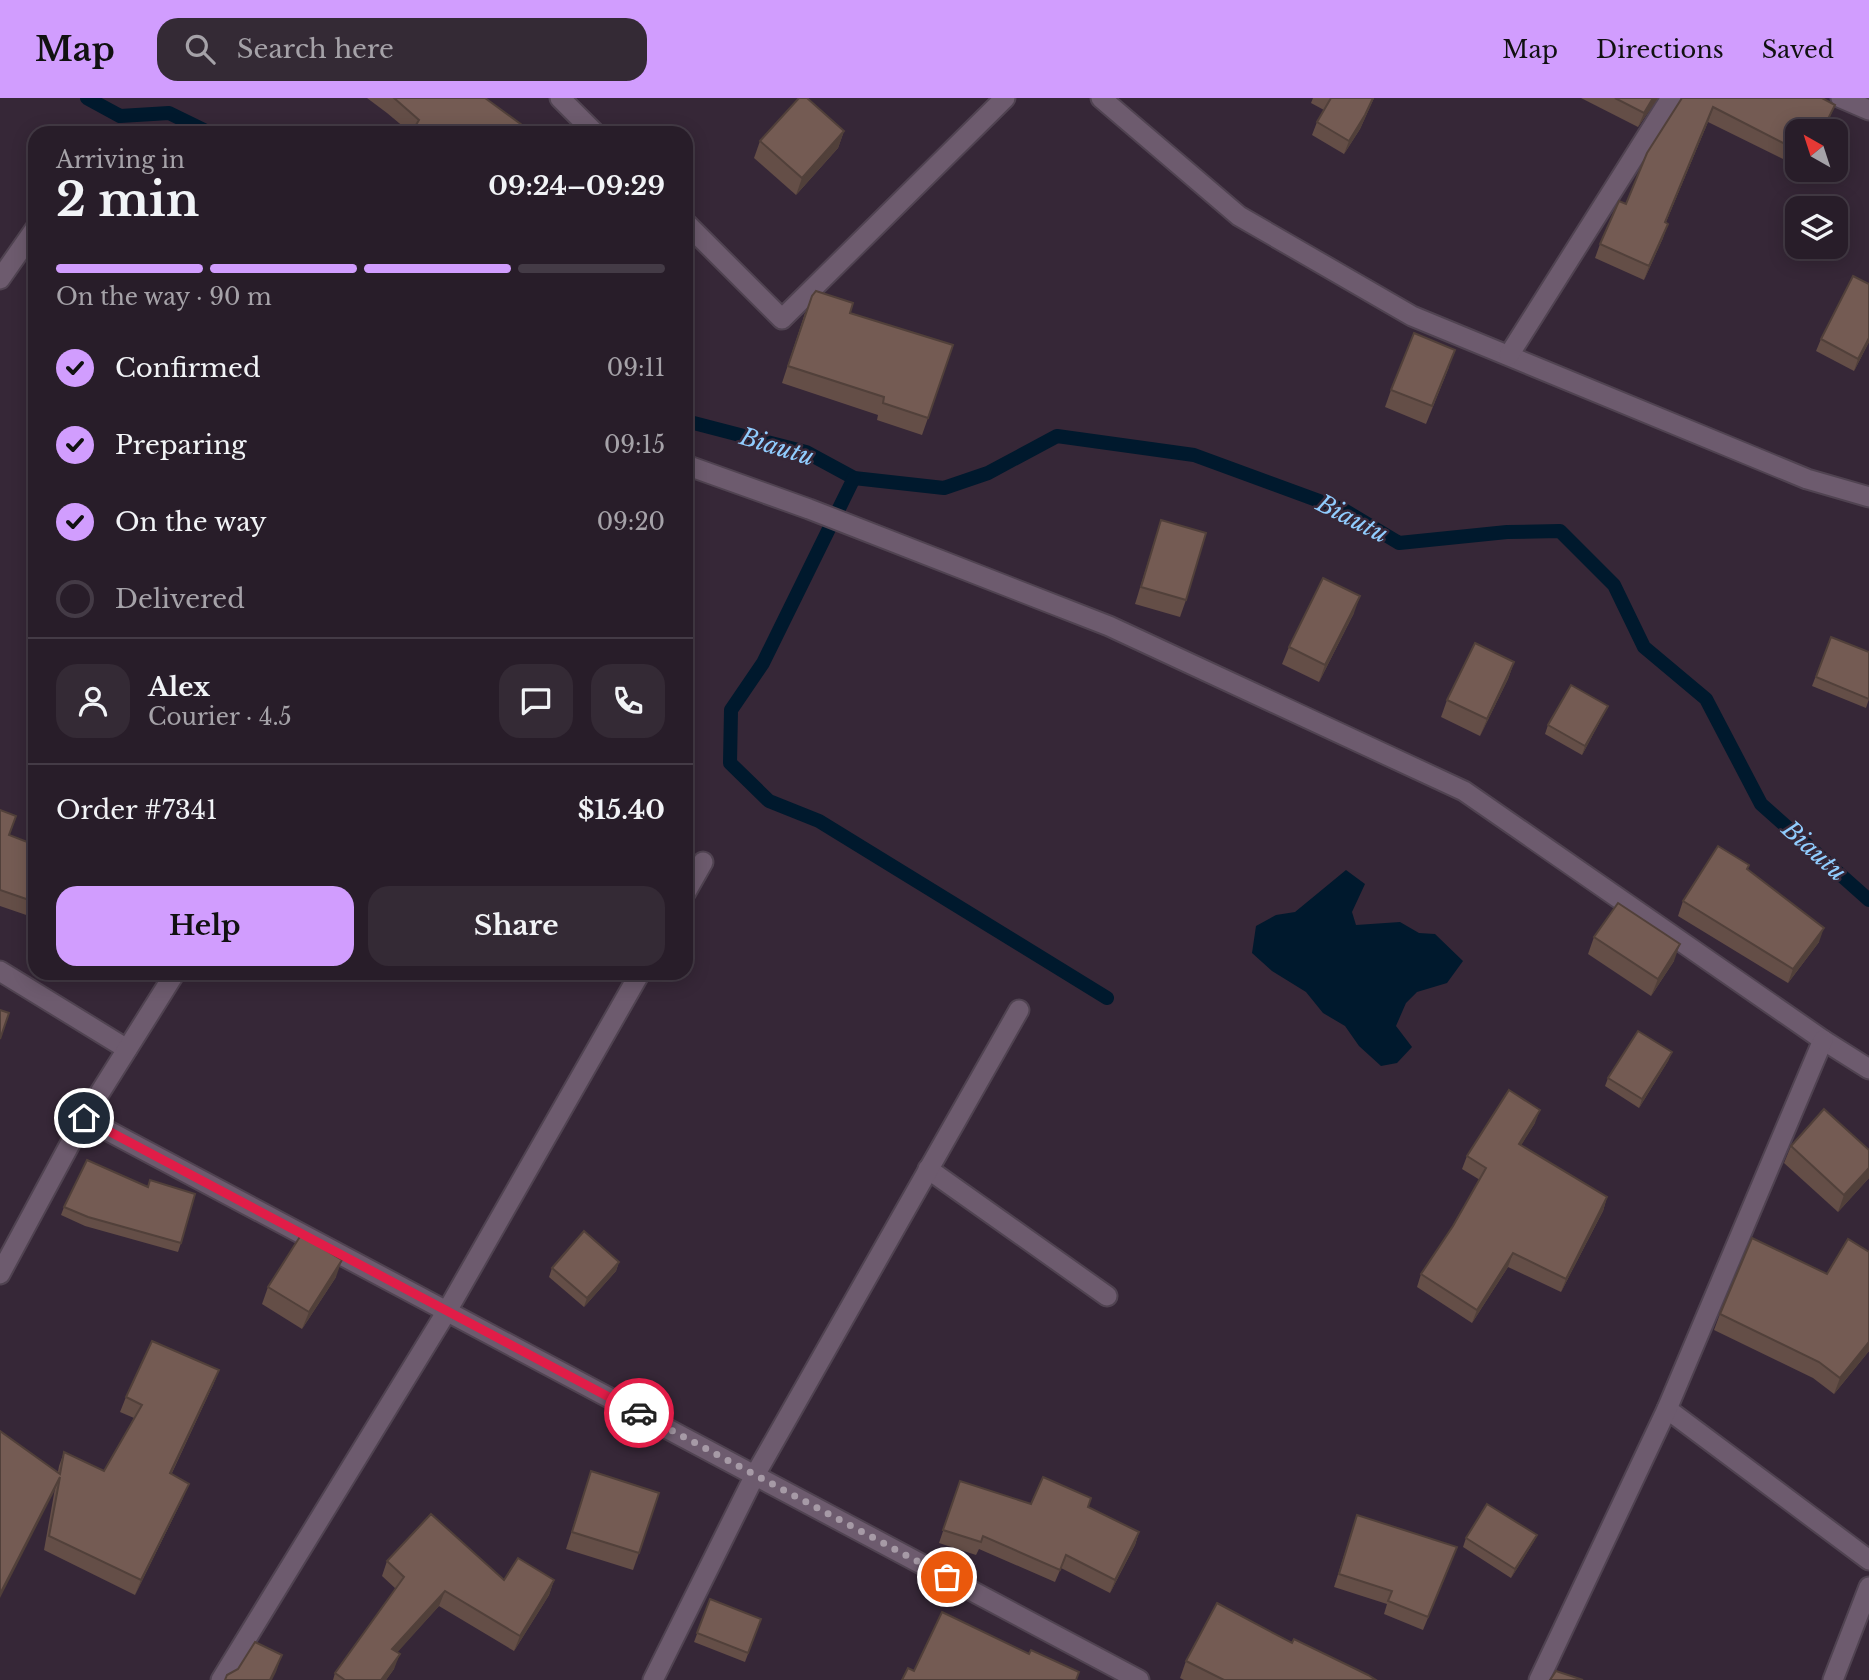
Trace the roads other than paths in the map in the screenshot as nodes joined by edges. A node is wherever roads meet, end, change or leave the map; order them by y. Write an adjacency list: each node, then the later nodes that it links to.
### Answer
1 (560, 98): 7 (street)
2 (1005, 98): 8 (street)
3 (1101, 98): 11 (street)
4 (1671, 98): 11 (street)
5 (1841, 98): 6 (street)
6 (1869, 110)
7 (588, 126)
8 (693, 230)
9 (28, 239): 10 (street)
10 (0, 279)
11 (1509, 355): 13 (street)
12 (693, 468): 20 (street)
13 (1869, 497)
14 (703, 862): 15 (street)
15 (693, 880)
16 (0, 971): 21 (street)
17 (171, 980): 21 (street)
18 (636, 980): 27 (street)
19 (1019, 1010): 24 (street)
20 (1823, 1040): 22 (street); 28 (street)
21 (127, 1049): 23 (street)
22 (1869, 1069)
23 (84, 1118): 25 (street); 27 (street)
24 (928, 1169): 26 (street); 29 (street)
25 (0, 1274)
26 (1107, 1296)
27 (447, 1311): 29 (street); 32 (street)
28 (1667, 1409): 30 (street); 35 (street)
29 (755, 1475): 33 (street); 34 (street)
30 (1869, 1560)
31 (1869, 1587): 36 (street)
32 (221, 1680)
33 (653, 1680)
34 (1139, 1680)
35 (1539, 1680)
36 (1833, 1680)

